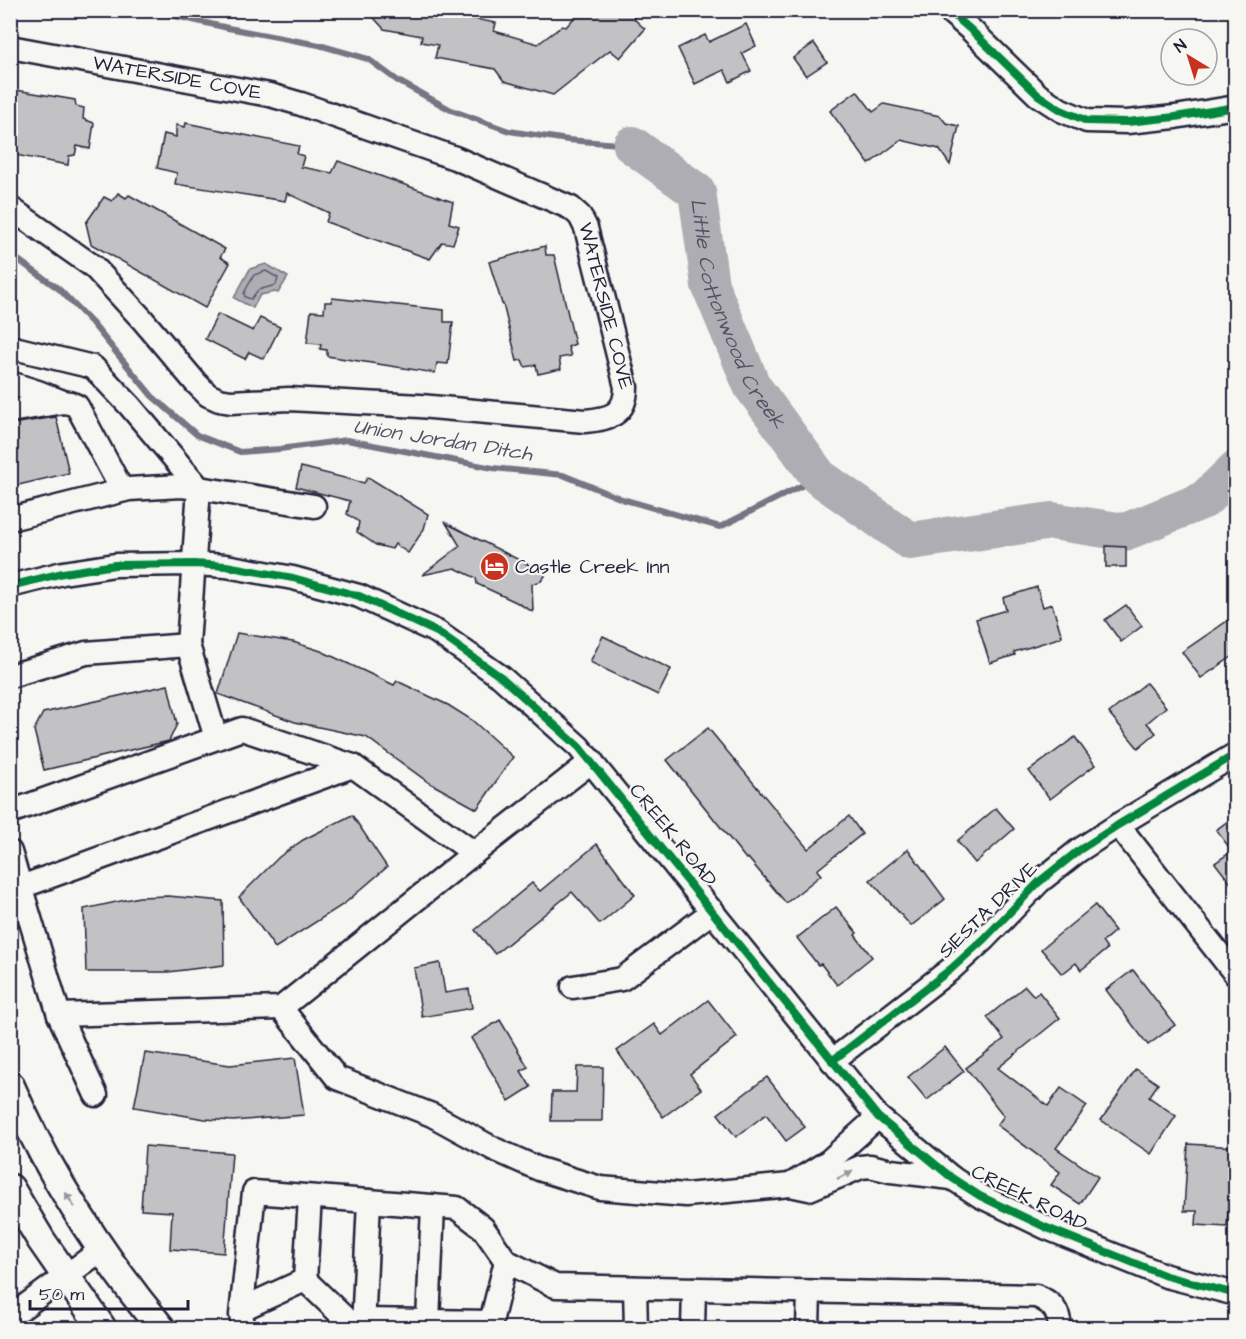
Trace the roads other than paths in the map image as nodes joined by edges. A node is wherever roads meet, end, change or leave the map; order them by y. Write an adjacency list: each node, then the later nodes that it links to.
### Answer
1 (948, 10): 3 (street)
2 (10, 47): 4 (street, WATERSIDE COVE)
3 (1236, 107)
4 (10, 208)
5 (10, 347): 9 (street)
6 (10, 383): 7 (street)
7 (66, 402): 8 (street); 10 (street)
8 (16, 410)
9 (199, 488): 10 (street); 11 (street); 13 (street)
10 (122, 490): 12 (street)
11 (314, 506)
12 (10, 519)
13 (194, 564): 14 (street, CREEK ROAD); 15 (street); 19 (street, CREEK ROAD)
14 (10, 586)
15 (188, 645): 16 (street); 17 (street)
16 (10, 676)
17 (216, 738): 20 (street); 21 (street)
18 (1236, 754): 22 (street, SIESTA DRIVE)
19 (592, 761): 24 (street); 26 (street, CREEK ROAD)
20 (353, 766): 24 (street); 25 (street)
21 (10, 812)
22 (1118, 825): 27 (street); 31 (street, SIESTA DRIVE)
23 (10, 852): 25 (street)
24 (474, 853): 29 (street)
25 (21, 887): 30 (street)
26 (713, 911): 28 (street); 31 (street, CREEK ROAD)
27 (1236, 975)
28 (573, 987)
29 (281, 1008): 30 (street); 36 (street)
30 (59, 1015): 33 (street)
31 (832, 1061): 34 (street, CREEK ROAD)
32 (10, 1085): 41 (main road, one-way to 32)
33 (96, 1095)
34 (878, 1117): 35 (street, CREEK ROAD); 36 (street)
35 (952, 1178): 36 (street, one-way to 35); 48 (street, CREEK ROAD)
36 (790, 1185)
37 (10, 1188): 43 (main road)
38 (310, 1197): 39 (street); 44 (street); 50 (street)
39 (369, 1201): 40 (street); 52 (street)
40 (433, 1206): 42 (street); 51 (street)
41 (101, 1250): 43 (street); 54 (main road)
42 (506, 1262): 45 (street); 51 (street)
43 (65, 1277): 49 (street); 53 (main road)
44 (305, 1280): 50 (street); 52 (street)
45 (635, 1288): 46 (street); 55 (street)
46 (694, 1289): 47 (street); 56 (street)
47 (809, 1292): 57 (street); 58 (street)
48 (1236, 1294)
49 (10, 1317)
50 (243, 1319)
51 (428, 1321): 52 (street)
52 (361, 1326)
53 (102, 1329)
54 (161, 1329)
55 (636, 1329)
56 (693, 1329)
57 (808, 1329)
58 (1060, 1329)

